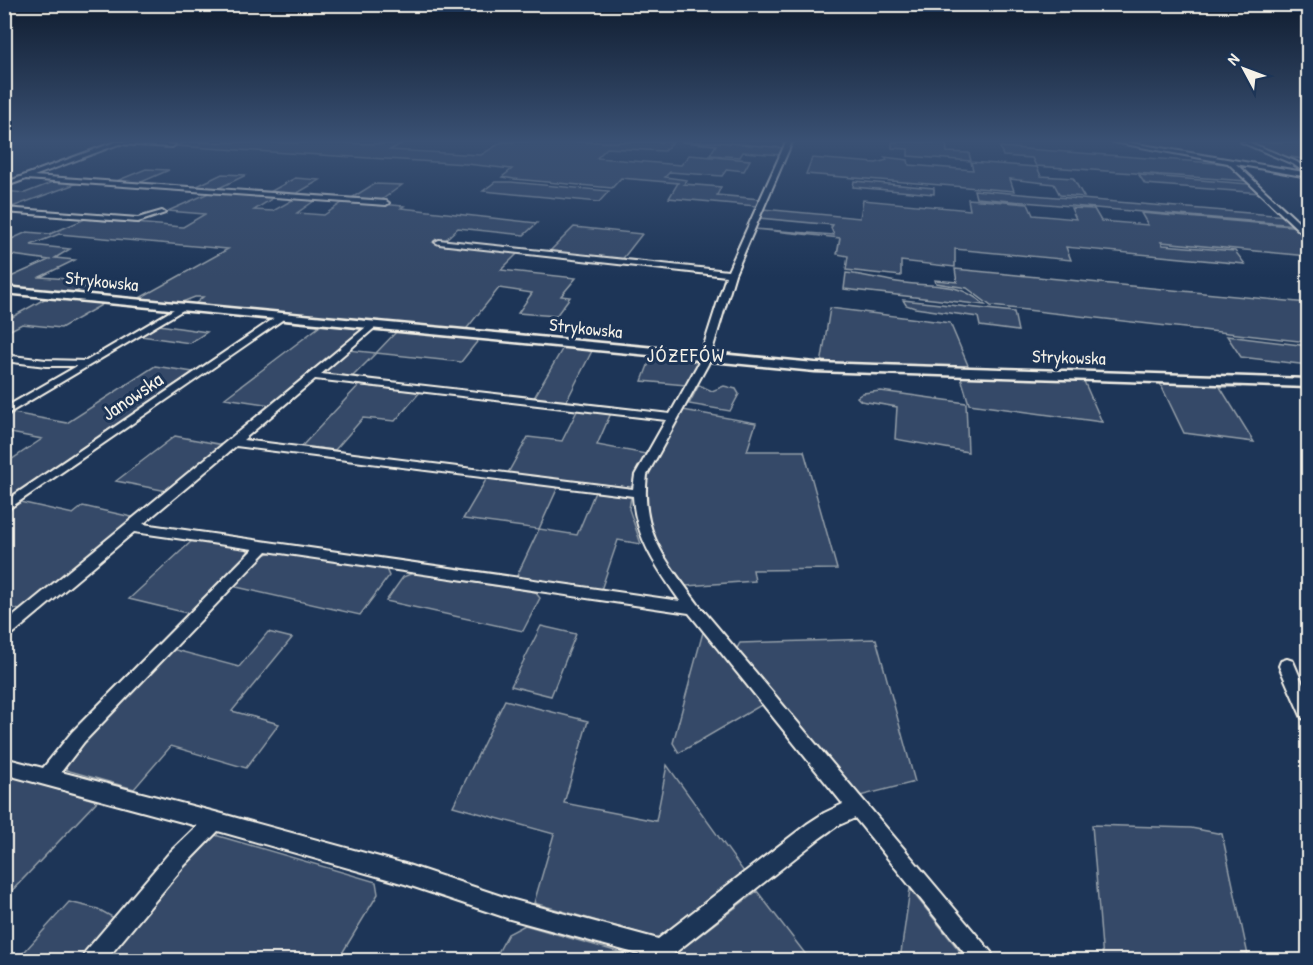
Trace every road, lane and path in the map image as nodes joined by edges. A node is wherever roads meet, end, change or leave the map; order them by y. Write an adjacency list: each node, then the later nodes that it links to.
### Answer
1 (165, 187): 4 (street)
2 (769, 187): 9 (street)
3 (1257, 187): 7 (street)
4 (386, 203)
5 (4, 210): 6 (street)
6 (162, 213)
7 (1308, 234)
8 (439, 242): 9 (street)
9 (731, 274): 14 (street)
10 (4, 290): 11 (street, Strykowska)
11 (184, 307): 12 (street, Strykowska); 16 (street)
12 (282, 316): 13 (street, Strykowska); 23 (street, Janowska)
13 (374, 325): 14 (street, Strykowska); 17 (street)
14 (705, 357): 18 (street, Strykowska); 20 (street)
15 (4, 358): 16 (street)
16 (88, 363): 19 (street)
17 (312, 376): 20 (street); 21 (street)
18 (1308, 383)
19 (4, 413)
20 (673, 418): 22 (street)
21 (234, 442): 22 (street); 24 (street)
22 (637, 493): 26 (street)
23 (4, 508)
24 (133, 527): 25 (street); 27 (street)
25 (265, 545): 26 (street); 31 (street)
26 (693, 608): 32 (street)
27 (4, 633)
28 (1287, 666): 29 (street)
29 (1308, 713)
30 (4, 766): 31 (street)
31 (46, 777): 33 (street)
32 (859, 808): 34 (street); 36 (street)
33 (215, 821): 34 (street); 35 (street)
34 (660, 955)
35 (93, 960)
36 (983, 960)

